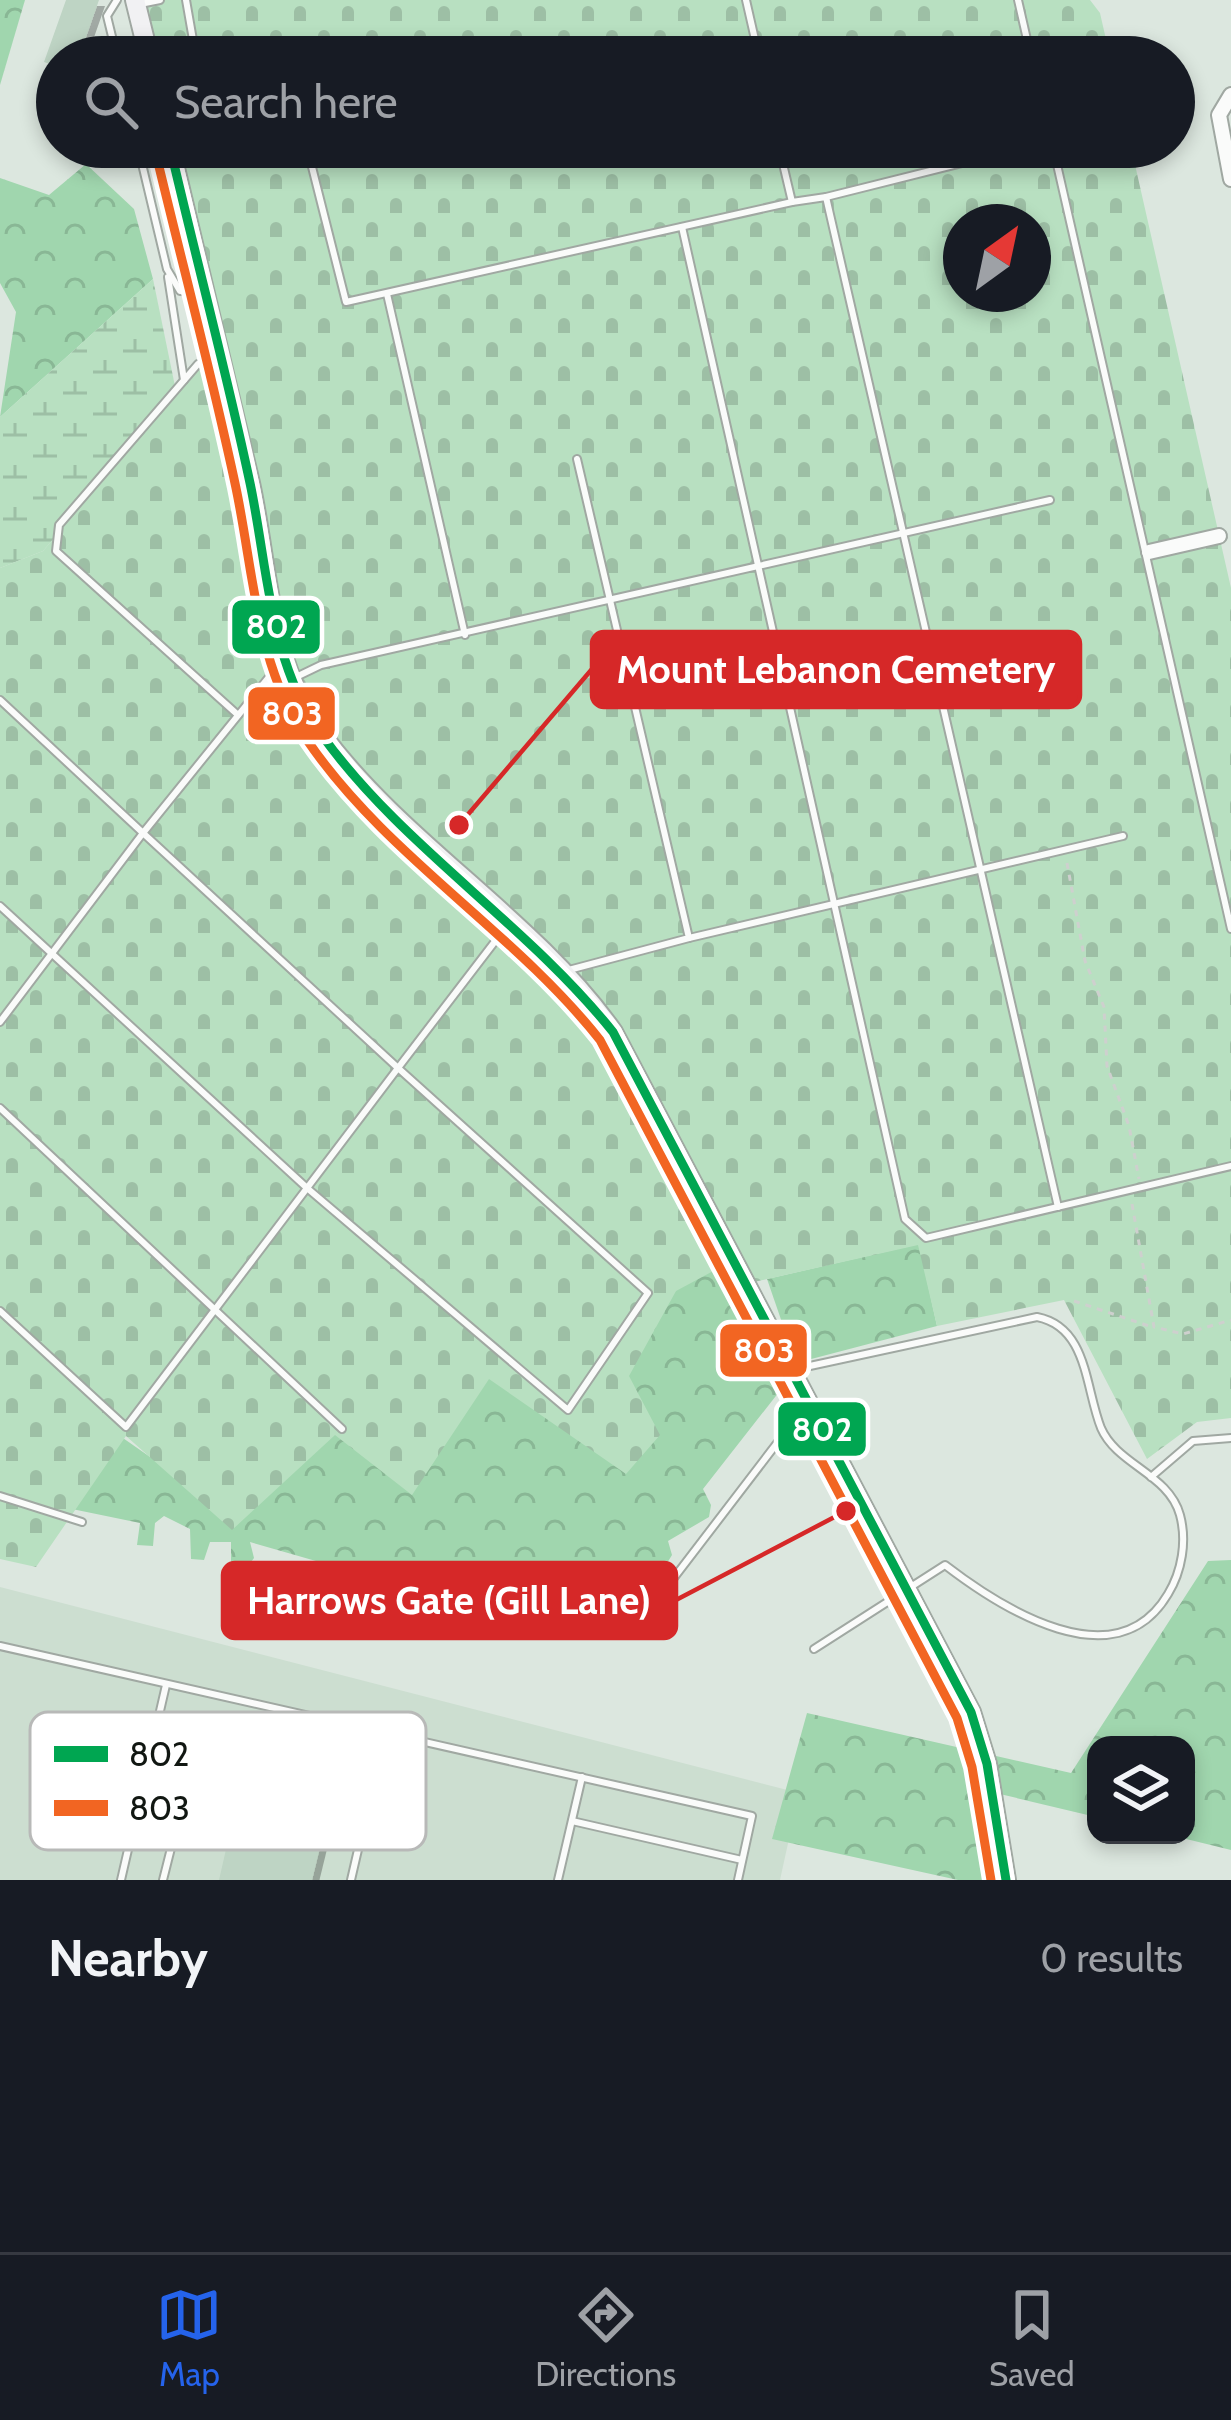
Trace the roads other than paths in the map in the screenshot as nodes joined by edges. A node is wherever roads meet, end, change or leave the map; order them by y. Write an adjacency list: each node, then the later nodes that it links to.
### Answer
1 (160, 0): 5 (lane)
2 (186, 0): 8 (lane)
3 (746, 0): 9 (lane)
4 (1018, 0): 10 (lane)
5 (129, 2): 6 (lane); 7 (street)
6 (112, 36)
7 (141, 36)
8 (192, 36)
9 (754, 36)
10 (1026, 36)
11 (1231, 94): 18 (street)
12 (143, 168): 22 (lane)
13 (175, 168): 23 (street)
14 (312, 168): 24 (lane)
15 (784, 168): 20 (lane)
16 (940, 168): 19 (lane)
17 (1058, 168): 31 (lane)
18 (1231, 179)
19 (826, 196): 20 (lane); 29 (lane)
20 (792, 202): 21 (lane)
21 (682, 227): 24 (lane); 32 (lane)
22 (167, 268): 23 (lane); 26 (lane)
23 (204, 292): 25 (street)
24 (387, 294): 34 (lane)
25 (220, 361): 26 (lane); 35 (street)
26 (184, 380): 38 (lane)
27 (577, 459): 33 (lane)
28 (1050, 500): 29 (lane)
29 (905, 533): 32 (lane); 41 (lane)
30 (1219, 536): 31 (street)
31 (1149, 551): 45 (lane)
32 (757, 568): 33 (lane); 42 (lane)
33 (610, 602): 34 (lane); 46 (lane)
34 (465, 635): 36 (lane)
35 (283, 660): 36 (street); 38 (lane)
36 (290, 680): 44 (street)
37 (0, 700): 39 (lane)
38 (238, 715): 39 (lane)
39 (143, 833): 47 (lane); 50 (lane)
40 (1123, 836): 41 (lane)
41 (982, 868): 42 (lane); 54 (lane)
42 (833, 902): 46 (lane); 54 (lane)
43 (0, 906): 47 (lane)
44 (511, 920): 48 (street); 50 (lane)
45 (1231, 929)
46 (689, 938): 48 (lane)
47 (52, 954): 49 (lane); 53 (lane)
48 (565, 971): 57 (street)
49 (0, 1022)
50 (398, 1068): 53 (lane); 53 (lane)
51 (0, 1108): 55 (lane)
52 (1231, 1166): 54 (lane)
53 (307, 1188): 55 (lane)
54 (1058, 1207)
55 (216, 1307): 56 (lane); 59 (lane)
56 (0, 1311)
57 (793, 1370): 58 (street); 61 (lane)
58 (809, 1401): 64 (lane); 65 (street)
59 (342, 1429)
60 (1231, 1438): 61 (lane)
61 (1151, 1477): 65 (lane)
62 (0, 1496): 63 (lane)
63 (82, 1522)
64 (670, 1582)
65 (908, 1592): 67 (lane); 83 (street)
66 (0, 1646): 68 (lane)
67 (814, 1649)
68 (166, 1683): 69 (lane); 70 (lane)
69 (160, 1712)
70 (293, 1712)
71 (426, 1742): 72 (lane)
72 (582, 1778): 73 (lane); 77 (lane)
73 (572, 1822): 77 (lane); 81 (lane)
74 (128, 1850): 78 (lane)
75 (171, 1850): 79 (lane)
76 (358, 1850): 80 (lane)
77 (742, 1860): 82 (lane)
78 (121, 1880)
79 (163, 1880)
80 (351, 1880)
81 (558, 1880)
82 (737, 1880)
83 (1006, 1880)

